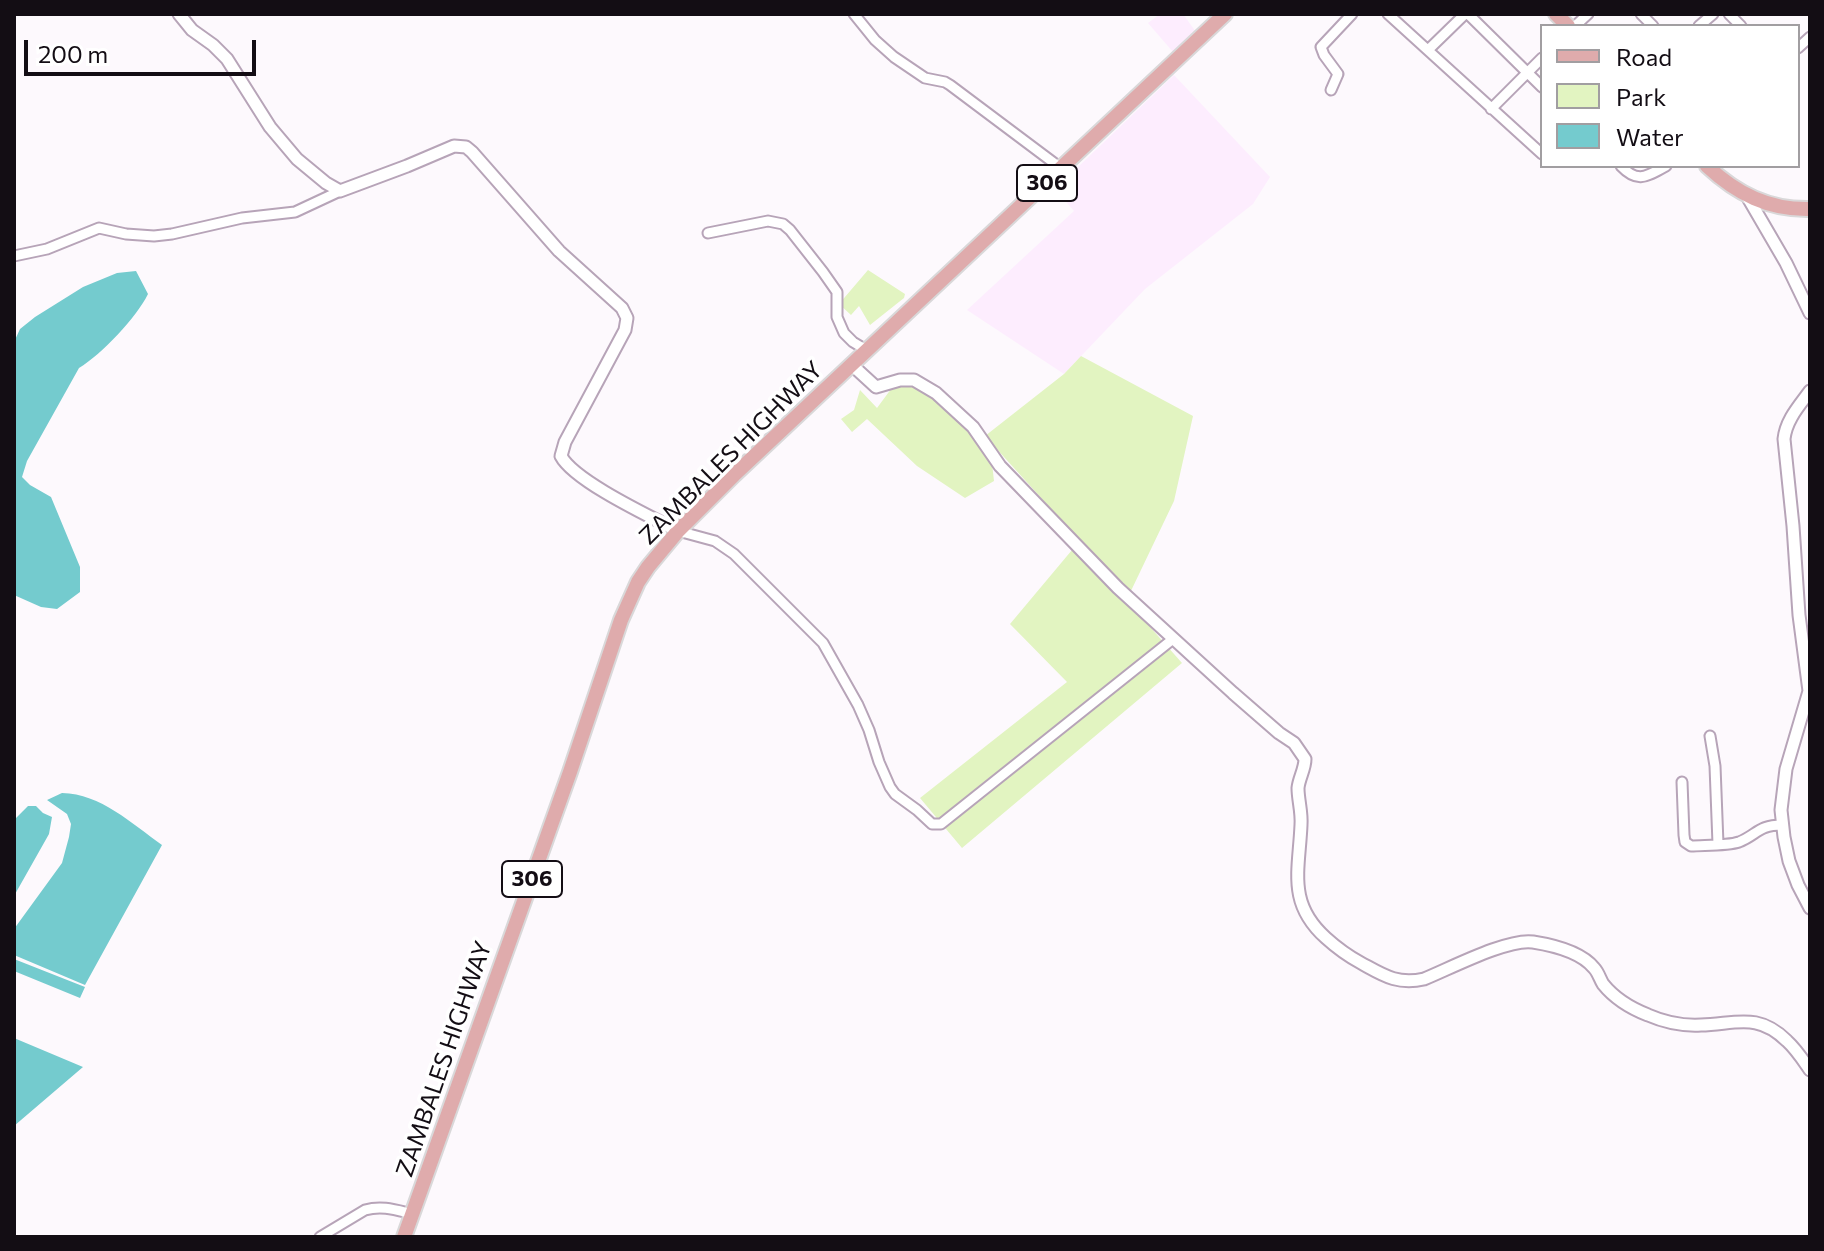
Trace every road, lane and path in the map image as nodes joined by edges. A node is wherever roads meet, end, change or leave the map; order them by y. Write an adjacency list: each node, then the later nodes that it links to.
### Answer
1 (179, 14): 18 (street)
2 (854, 14): 17 (street)
3 (1225, 14): 17 (main road, ZAMBALES HIGHWAY / 306)
4 (1352, 14): 11 (street)
5 (1388, 14): 7 (street)
6 (1467, 14): 7 (street); 9 (street)
7 (1428, 50): 12 (street)
8 (1540, 60): 9 (street)
9 (1527, 72): 10 (street); 12 (street)
10 (1540, 85)
11 (1331, 90)
12 (1491, 109): 13 (street)
13 (1540, 152)
14 (1623, 168): 15 (street)
15 (1662, 168)
16 (1709, 168): 19 (main road)
17 (1062, 169): 24 (main road, ZAMBALES HIGHWAY / 306)
18 (340, 191): 22 (street); 27 (street)
19 (1747, 196): 20 (main road); 23 (street)
20 (1810, 209)
21 (708, 233): 24 (street)
22 (14, 256)
23 (1810, 313)
24 (868, 351): 25 (main road, ZAMBALES HIGHWAY / 306)
25 (852, 365): 27 (main road, ZAMBALES HIGHWAY / 306); 28 (street)
26 (1810, 391): 31 (street)
27 (678, 531): 28 (street); 35 (main road, ZAMBALES HIGHWAY / 306)
28 (1173, 639): 34 (street)
29 (1710, 736): 32 (street)
30 (1682, 782): 32 (street)
31 (1782, 825): 32 (street); 33 (street)
32 (1718, 844)
33 (1810, 908)
34 (1810, 1070)
35 (413, 1214): 36 (street); 37 (main road, ZAMBALES HIGHWAY / 306)
36 (320, 1237)
37 (404, 1237)

